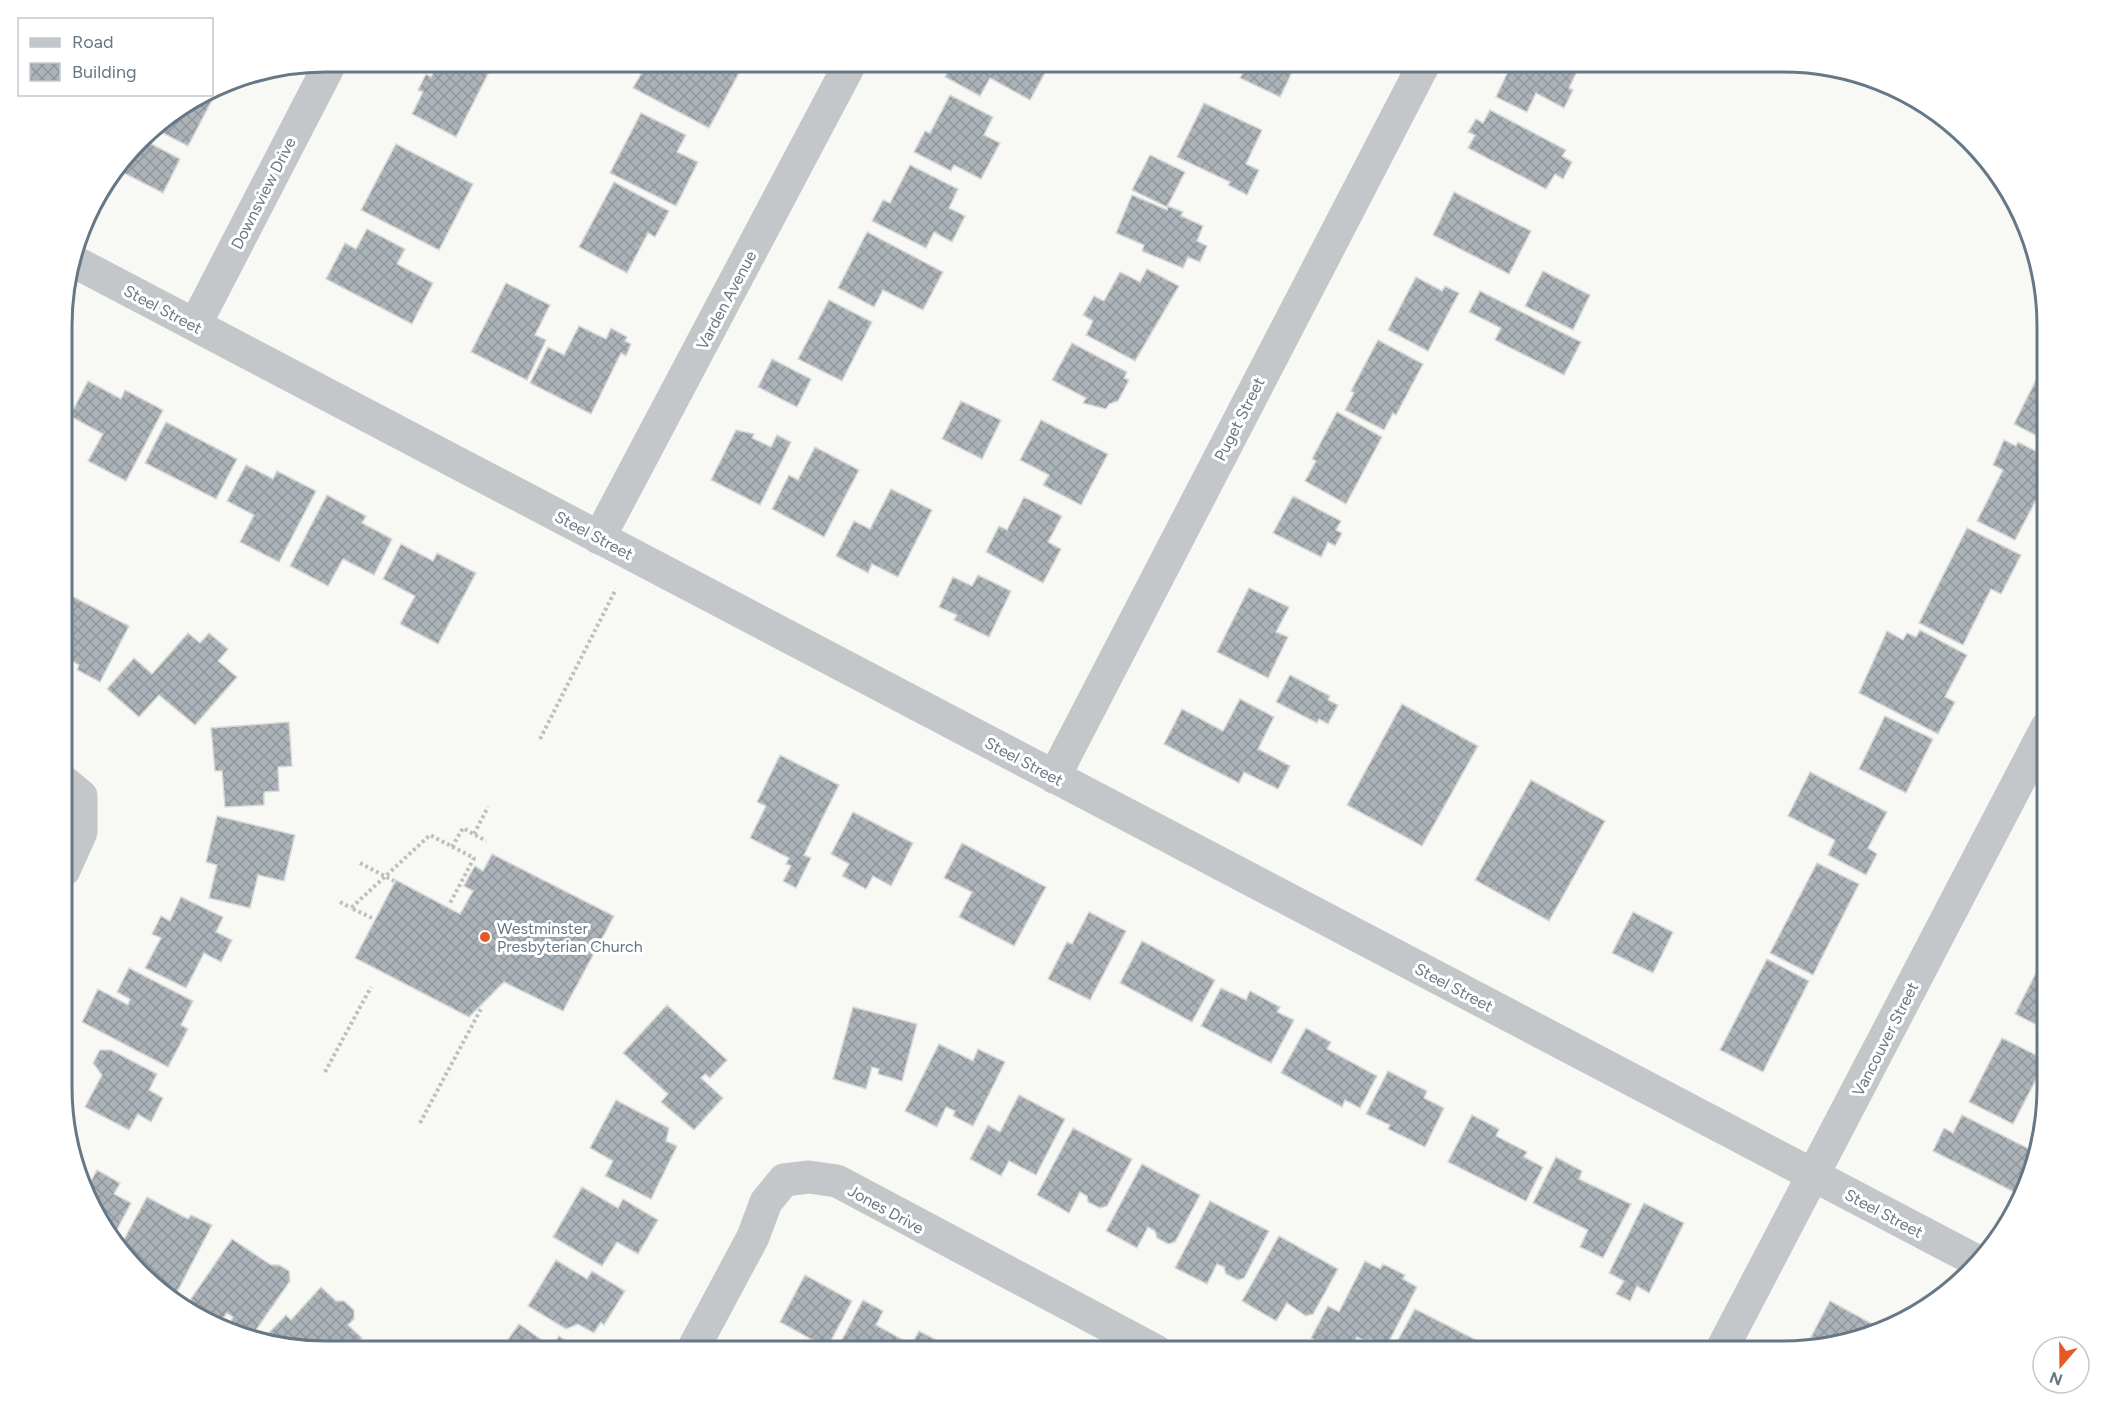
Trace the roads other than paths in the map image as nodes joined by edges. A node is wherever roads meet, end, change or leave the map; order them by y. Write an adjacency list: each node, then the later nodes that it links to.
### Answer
1 (326, 72): 5 (street, Downsview Drive)
2 (846, 72): 6 (street, Varden Avenue)
3 (1420, 72): 8 (street, Puget Street)
4 (80, 265): 5 (street, Steel Street)
5 (195, 325): 6 (street, Steel Street)
6 (599, 538): 8 (street, Steel Street)
7 (2037, 746): 11 (street, Vancouver Street)
8 (1054, 777): 11 (street, Steel Street)
9 (72, 789): 10 (street)
10 (72, 852)
11 (1813, 1176): 12 (street, Steel Street); 15 (street, Vancouver Street)
12 (1971, 1258)
13 (697, 1341): 14 (street, Jones Drive)
14 (1137, 1341)
15 (1726, 1341)

